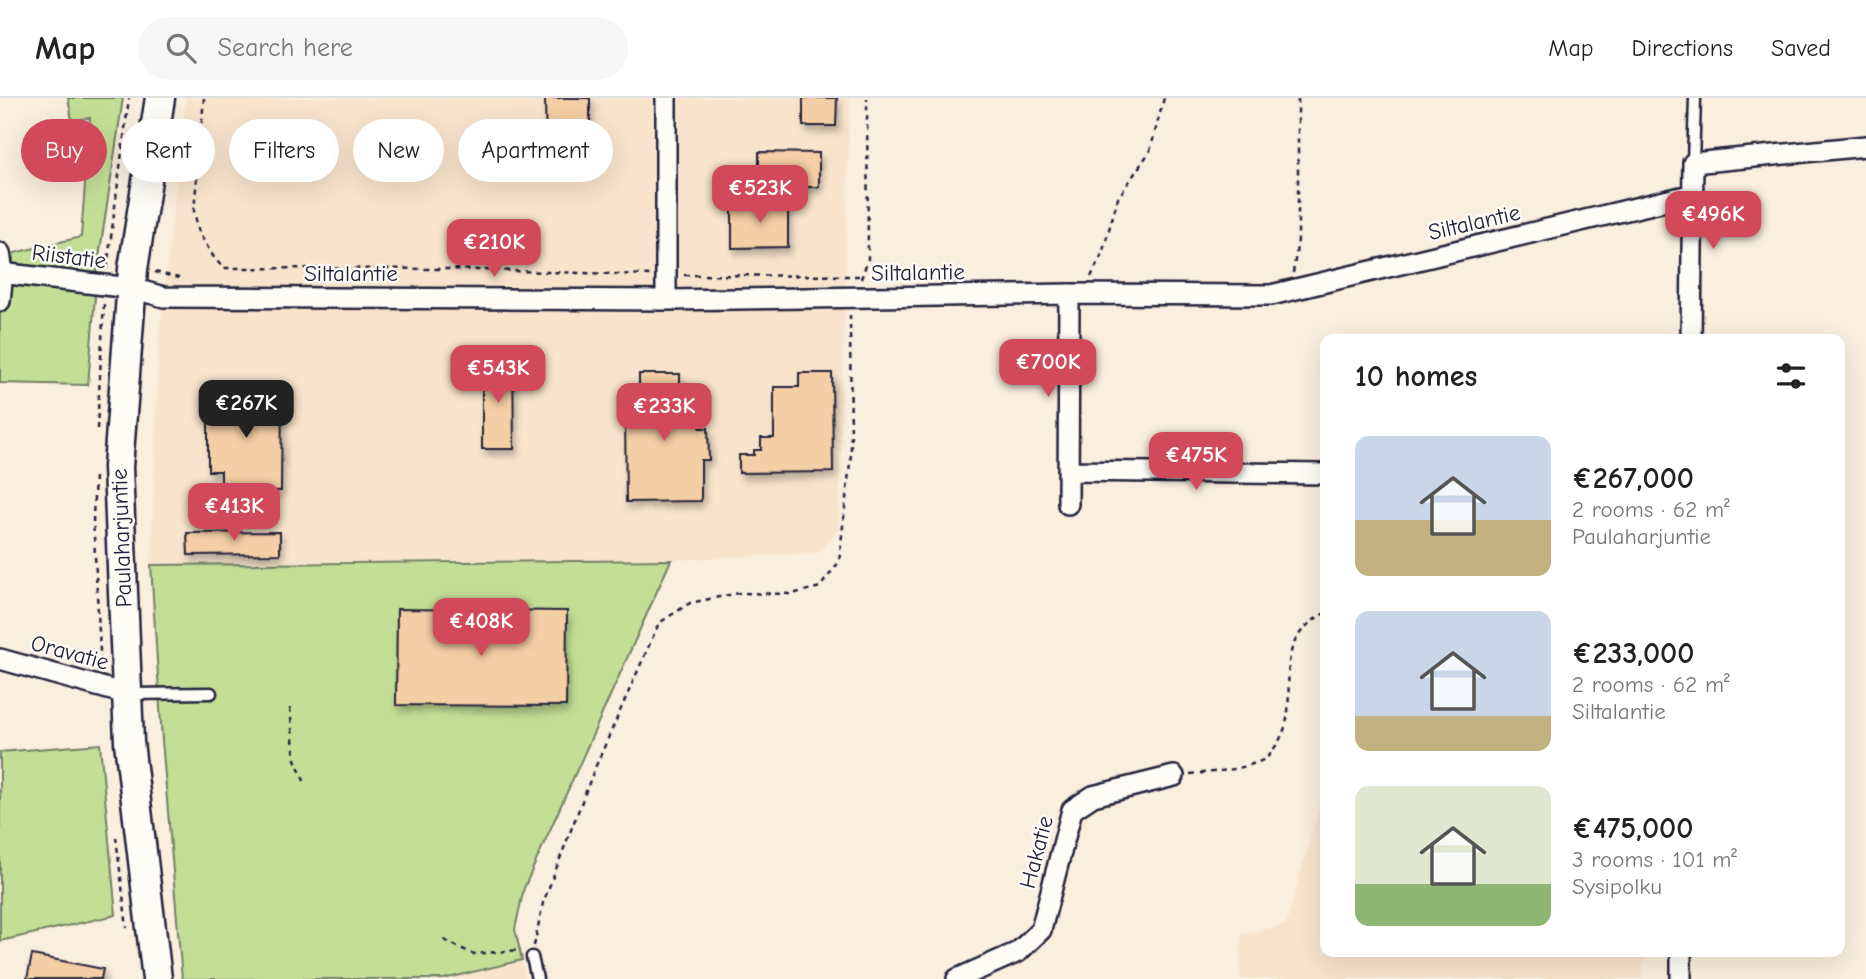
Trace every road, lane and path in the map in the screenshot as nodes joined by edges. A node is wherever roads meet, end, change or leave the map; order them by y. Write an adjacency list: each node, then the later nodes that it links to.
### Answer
1 (160, 98): 16 (main road, Paulaharjuntie)
2 (204, 98): 12 (path)
3 (666, 98): 12 (street)
4 (867, 98): 14 (path)
5 (1164, 98): 17 (path)
6 (1298, 98): 13 (path)
7 (1695, 98): 9 (lane)
8 (1866, 146): 9 (street)
9 (1693, 163): 10 (street)
10 (1694, 194): 18 (street, Siltalantie); 22 (street)
11 (1, 266): 16 (street, Riistatie); 21 (street)
12 (666, 275): 14 (path); 20 (street)
13 (1293, 275)
14 (863, 276): 19 (path)
15 (179, 278): 16 (path)
16 (132, 279): 20 (street, Siltalantie); 29 (main road, Paulaharjuntie)
17 (1090, 280)
18 (1069, 294): 19 (street, Siltalantie); 23 (street)
19 (853, 298): 20 (street, Siltalantie); 34 (path)
20 (666, 300)
21 (0, 301)
22 (1691, 334)
23 (1068, 471): 24 (street); 25 (street)
24 (1320, 474)
25 (1068, 505)
26 (1320, 616): 31 (path)
27 (0, 659): 29 (street, Oravatie)
28 (211, 693): 29 (lane)
29 (126, 694): 36 (main road, Paulaharjuntie)
30 (290, 708): 32 (path)
31 (1174, 776): 38 (street, Hakatie)
32 (305, 783)
33 (444, 940): 34 (path)
34 (532, 957): 37 (lane)
35 (1681, 957): 39 (street)
36 (157, 979)
37 (537, 979)
38 (957, 979)
39 (1681, 979)

